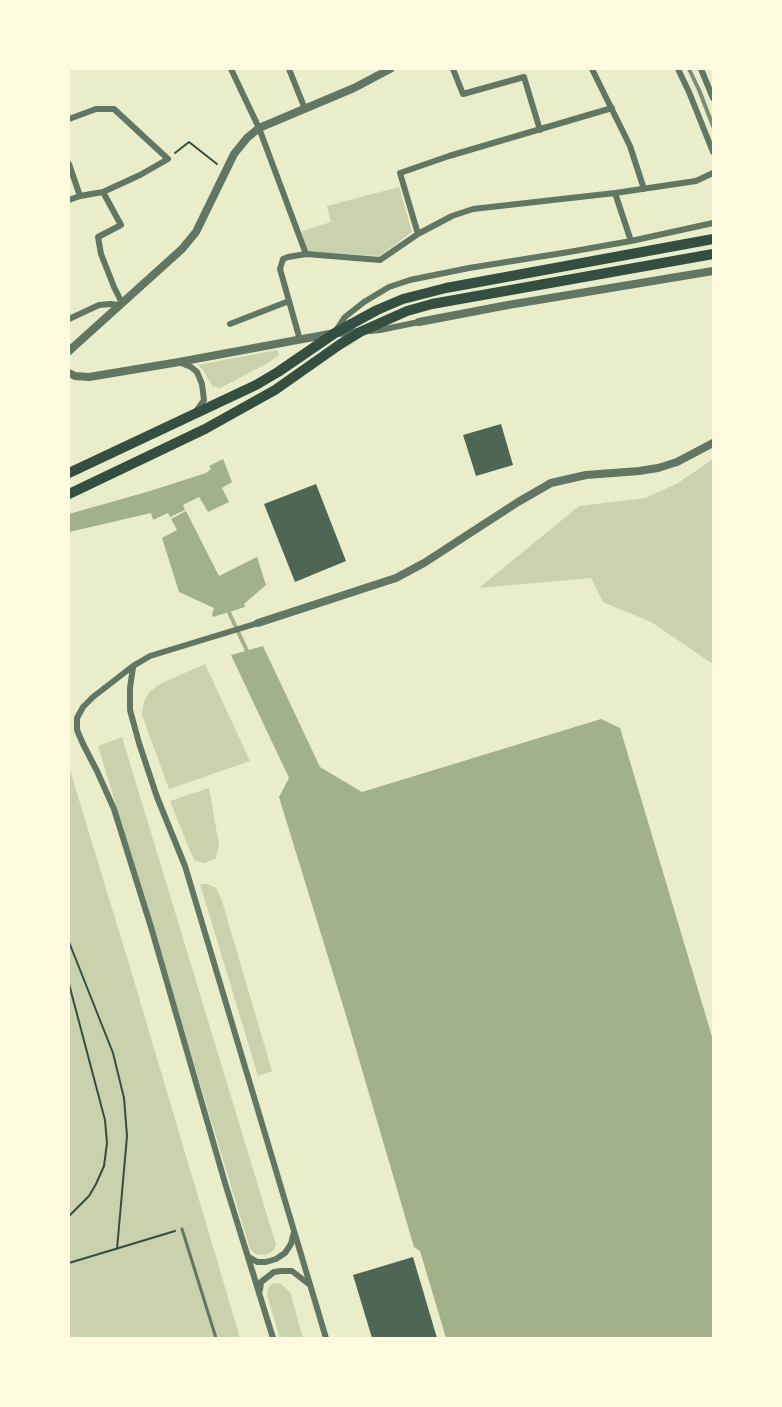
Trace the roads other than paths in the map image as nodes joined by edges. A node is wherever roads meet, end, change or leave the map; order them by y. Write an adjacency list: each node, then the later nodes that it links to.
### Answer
1 (231, 69): 12 (street)
2 (289, 69): 10 (street)
3 (390, 69): 10 (street)
4 (453, 69): 13 (street)
5 (592, 69): 9 (street)
6 (678, 69): 14 (street)
7 (701, 69): 8 (street)
8 (713, 98)
9 (612, 108): 13 (street); 17 (street)
10 (304, 109): 12 (street)
11 (69, 119): 18 (street)
12 (259, 128): 26 (street); 30 (street)
13 (540, 130): 23 (street)
14 (713, 152)
15 (69, 164): 20 (street)
16 (713, 173): 17 (street)
17 (644, 189): 19 (street)
18 (103, 192): 20 (street); 30 (street)
19 (615, 193): 23 (street); 25 (street)
20 (80, 196): 21 (street)
21 (69, 200)
22 (713, 223): 25 (street)
23 (418, 234): 26 (street)
24 (713, 239): 35 (highway)
25 (632, 241): 35 (street)
26 (306, 254): 29 (street)
27 (713, 254): 34 (highway)
28 (713, 271): 32 (street)
29 (289, 301): 33 (street); 36 (street)
30 (121, 304): 31 (street); 37 (street)
31 (69, 319)
32 (419, 322): 34 (street)
33 (230, 324)
34 (360, 332): 35 (street); 43 (highway)
35 (334, 333): 36 (street); 40 (highway)
36 (300, 339): 38 (street)
37 (69, 351)
38 (179, 362): 39 (street); 40 (street)
39 (69, 373)
40 (190, 416): 42 (highway)
41 (713, 442): 44 (street)
42 (69, 473)
43 (69, 494)
44 (258, 623): 45 (street)
45 (133, 666): 47 (street); 48 (street)
46 (182, 1229): 51 (lane)
47 (295, 1231): 48 (street); 49 (street)
48 (249, 1257): 50 (street)
49 (311, 1286): 50 (street); 53 (street)
50 (260, 1294): 52 (street)
51 (216, 1338)
52 (273, 1338)
53 (326, 1338)

